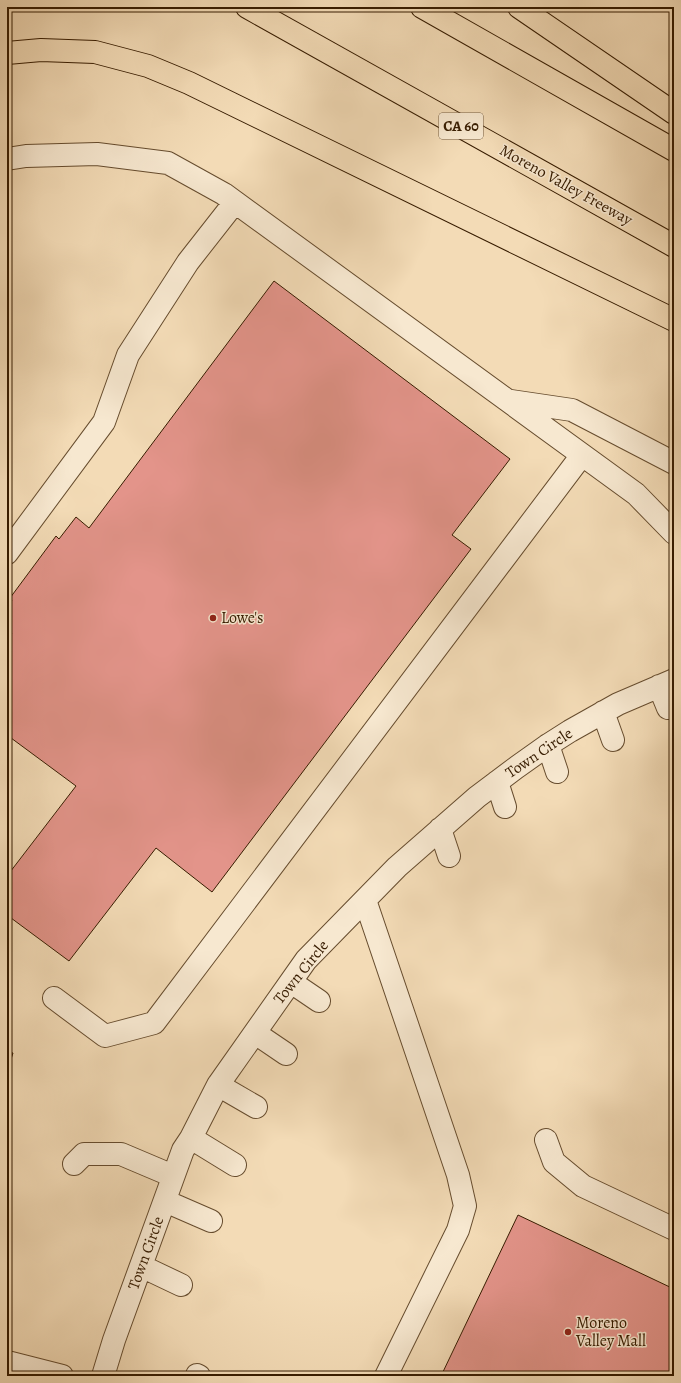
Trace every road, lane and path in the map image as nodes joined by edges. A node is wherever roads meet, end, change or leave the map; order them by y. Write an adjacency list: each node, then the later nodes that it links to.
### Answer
1 (247, 7): 9 (highway, Moreno Valley Freeway / CA 60)
2 (422, 7): 6 (highway)
3 (519, 7): 5 (highway)
4 (7, 53): 10 (highway)
5 (674, 113)
6 (674, 150)
7 (7, 159): 8 (street)
8 (235, 202): 11 (street); 15 (street)
9 (674, 246)
10 (674, 320)
11 (508, 401): 12 (street); 13 (street)
12 (582, 455): 14 (street); 28 (street)
13 (674, 463)
14 (674, 533)
15 (7, 553)
16 (667, 683): 17 (street); 18 (street, Town Circle)
17 (668, 708)
18 (602, 712): 19 (street); 20 (street, Town Circle)
19 (613, 740)
20 (548, 745): 21 (street); 22 (street, Town Circle)
21 (557, 772)
22 (497, 782): 23 (street); 24 (street, Town Circle)
23 (505, 807)
24 (440, 829): 25 (street); 26 (street, Town Circle)
25 (449, 856)
26 (366, 900): 27 (street, Town Circle); 47 (street)
27 (291, 982): 29 (street); 30 (street, Town Circle)
28 (54, 998)
29 (320, 1001)
30 (254, 1033): 31 (street); 32 (street, Town Circle)
31 (286, 1054)
32 (218, 1085): 33 (street); 34 (street, Town Circle)
33 (256, 1108)
34 (191, 1138): 37 (street); 38 (street, Town Circle)
35 (546, 1140): 41 (street)
36 (74, 1164): 38 (street)
37 (235, 1165)
38 (173, 1176): 39 (street, Town Circle)
39 (165, 1201): 40 (street); 42 (street, Town Circle)
40 (211, 1221)
41 (674, 1229)
42 (141, 1266): 43 (street); 46 (street, Town Circle)
43 (181, 1284)
44 (7, 1362): 45 (street)
45 (62, 1376)
46 (103, 1376)
47 (386, 1376)

